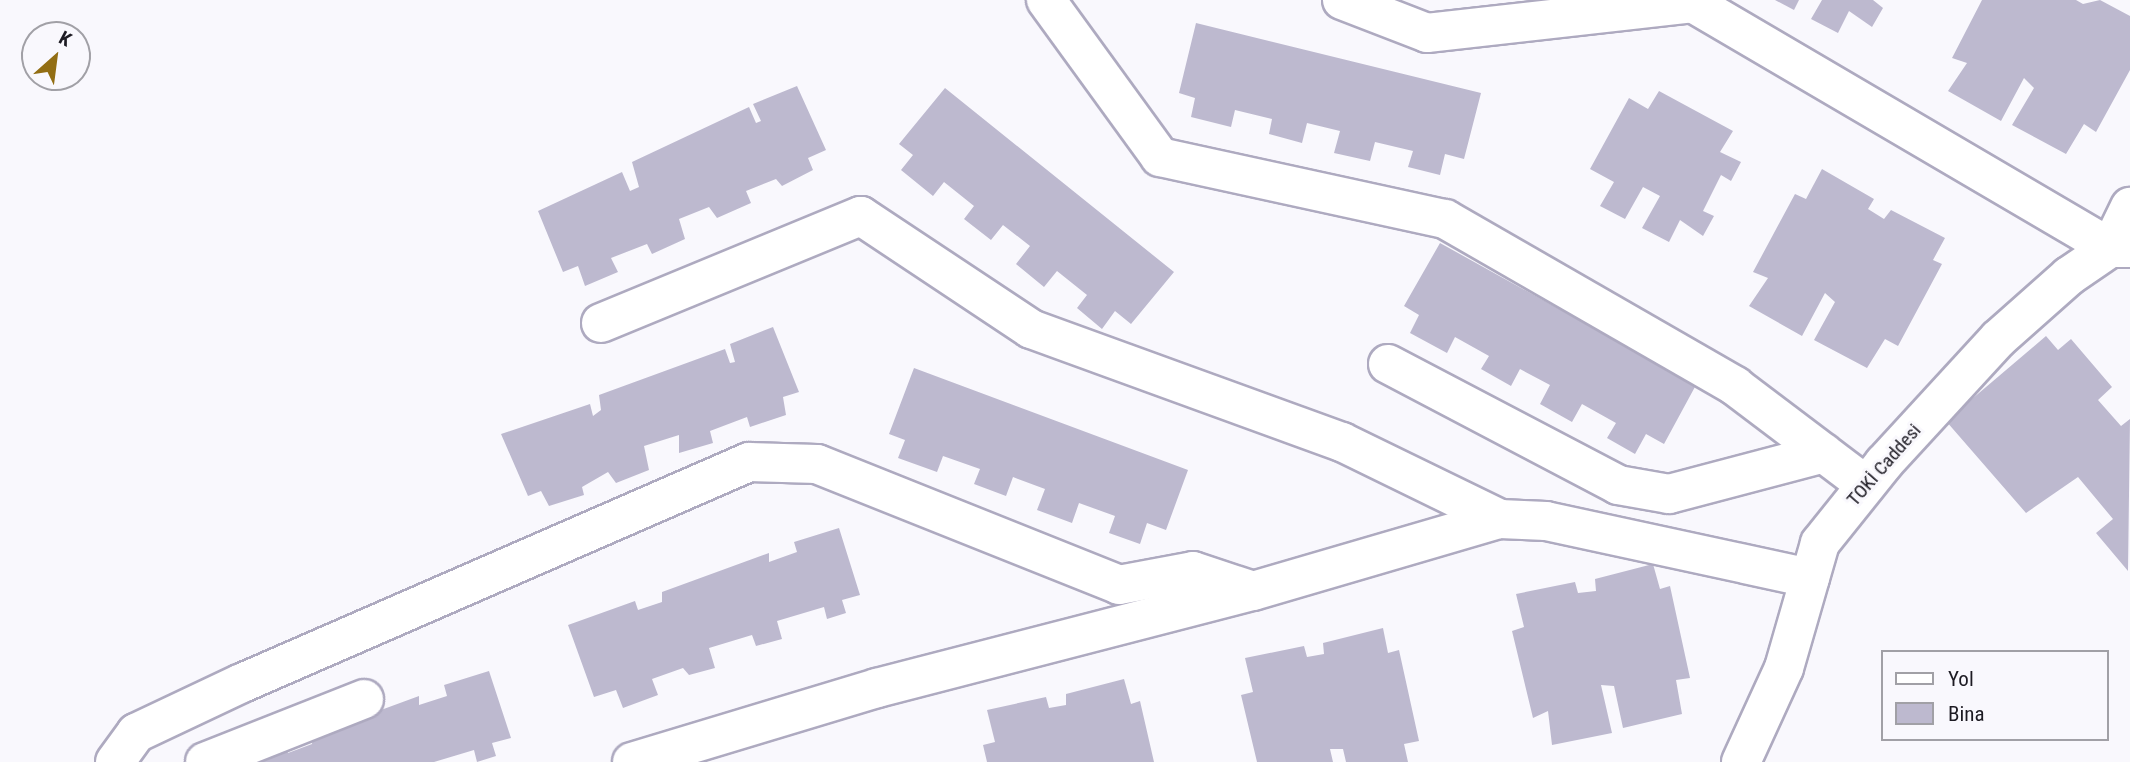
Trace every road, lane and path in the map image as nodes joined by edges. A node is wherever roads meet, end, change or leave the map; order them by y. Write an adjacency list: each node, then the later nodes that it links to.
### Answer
1 (1046, 0): 7 (street)
2 (1342, 0): 4 (street)
3 (2130, 207): 4 (street)
4 (2120, 248): 8 (street, TOKİ Caddesi)
5 (601, 323): 9 (street)
6 (1388, 364): 7 (street)
7 (1824, 453): 8 (street)
8 (1866, 485): 10 (street, TOKİ Caddesi)
9 (1500, 519): 10 (street); 11 (street)
10 (1810, 578): 16 (street, TOKİ Caddesi)
11 (1254, 591): 13 (street); 15 (street)
12 (363, 699): 14 (street)
13 (115, 762)
14 (205, 762)
15 (632, 762)
16 (1741, 762)

